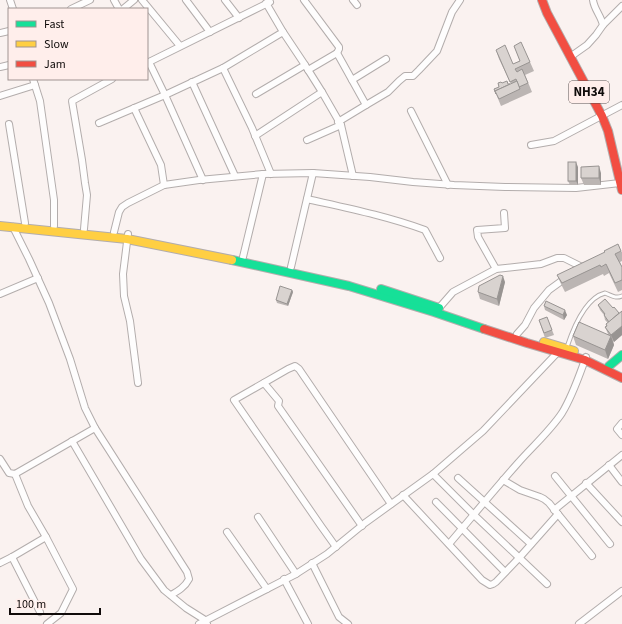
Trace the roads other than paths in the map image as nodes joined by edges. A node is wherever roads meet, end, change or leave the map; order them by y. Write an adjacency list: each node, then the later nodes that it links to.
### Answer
1 (90, 0): 11 (street)
2 (134, 0): 13 (street)
3 (142, 0): 18 (street)
4 (186, 0): 16 (street)
5 (225, 0): 14 (street)
6 (304, 0): 19 (street)
7 (460, 0): 33 (street)
8 (542, 0): 20 (main road, NH34)
9 (593, 0): 15 (street)
10 (270, 1): 14 (street); 17 (street)
11 (79, 5)
12 (622, 6): 15 (street)
13 (124, 8)
14 (239, 18): 16 (street)
15 (603, 25): 20 (street)
16 (210, 32): 18 (street)
17 (283, 32): 23 (street); 24 (street)
18 (180, 46): 22 (street)
19 (337, 53): 24 (street); 26 (street)
20 (570, 57): 37 (main road, NH34)
21 (386, 59): 26 (street)
22 (148, 62): 31 (street)
23 (223, 68): 28 (street); 41 (street)
24 (307, 68): 29 (street); 30 (street)
25 (110, 80): 60 (street)
26 (352, 80): 33 (street)
27 (34, 82): 32 (street); 58 (street)
28 (192, 82): 31 (street); 47 (street)
29 (322, 92): 40 (street); 41 (street)
30 (256, 94)
31 (165, 95): 35 (street); 49 (street)
32 (0, 96)
33 (366, 104): 40 (street)
34 (622, 105): 37 (street)
35 (134, 108): 38 (street); 50 (street)
36 (411, 110): 51 (street)
37 (602, 116): 43 (street); 52 (main road, NH34)
38 (99, 123)
39 (9, 124): 56 (street)
40 (339, 124): 42 (street); 48 (street)
41 (255, 136): 46 (street)
42 (307, 140)
43 (531, 145)
44 (313, 173): 46 (street); 48 (street); 53 (street)
45 (263, 174): 46 (street); 47 (street); 63 (street)
46 (271, 174)
47 (235, 176): 49 (street)
48 (353, 176): 51 (street)
49 (203, 180): 50 (street)
50 (164, 185): 61 (street)
51 (448, 185): 52 (street)
52 (621, 187)
53 (307, 199): 64 (street); 66 (street)
54 (504, 213): 68 (street)
55 (0, 222): 56 (main road)
56 (25, 223): 58 (main road)
57 (0, 226): 59 (main road)
58 (54, 226): 60 (main road)
59 (13, 227): 62 (main road); 69 (street)
60 (84, 229): 61 (main road)
61 (114, 232): 62 (main road)
62 (127, 237): 63 (main road); 74 (main road); 80 (street)
63 (243, 257): 66 (main road)
64 (440, 258)
65 (592, 262): 67 (street)
66 (292, 267): 72 (main road)
67 (582, 267): 68 (street); 73 (street)
68 (496, 269): 72 (street)
69 (38, 278): 70 (street); 83 (street)
70 (0, 294)
71 (622, 296): 74 (lane)
72 (439, 308): 73 (main road)
73 (517, 334): 74 (main road)
74 (561, 349): 76 (main road); 90 (street)
75 (622, 355): 77 (main road)
76 (586, 358): 77 (main road); 79 (main road); 93 (street)
77 (609, 366): 78 (main road)
78 (622, 372)
79 (622, 378)
80 (138, 383)
81 (264, 383): 100 (street); 105 (street); 112 (street)
82 (622, 423): 84 (street)
83 (95, 428): 85 (street); 124 (street)
84 (622, 435)
85 (72, 441): 89 (street); 124 (street)
86 (622, 454): 88 (street)
87 (0, 459): 89 (street)
88 (609, 465): 94 (street); 95 (street)
89 (15, 474): 108 (street)
90 (433, 474): 96 (street); 102 (street)
91 (555, 476): 97 (street)
92 (458, 478): 99 (street)
93 (503, 480): 99 (street); 101 (street)
94 (622, 482)
95 (586, 483): 97 (street); 104 (street)
96 (403, 495): 100 (street); 109 (street)
97 (571, 496): 101 (street); 111 (street)
98 (436, 502): 106 (street)
99 (485, 502): 102 (street); 110 (street)
100 (391, 504): 105 (street)
101 (556, 512): 110 (street); 113 (street)
102 (473, 514): 106 (street); 115 (street)
103 (258, 517): 119 (street)
104 (622, 522)
105 (362, 526): 112 (street)
106 (462, 528): 109 (street); 118 (street)
107 (227, 532): 122 (street)
108 (46, 537): 114 (street); 127 (street)
109 (449, 544): 118 (street)
110 (531, 544): 115 (street)
111 (610, 544)
112 (336, 547): 117 (street)
113 (592, 556)
114 (12, 557): 116 (street); 125 (street)
115 (519, 558): 118 (street); 121 (street)
116 (0, 563)
117 (312, 563): 119 (street); 130 (street)
118 (505, 572)
119 (296, 574): 120 (street)
120 (284, 579): 122 (street); 129 (street)
121 (547, 584)
122 (267, 588): 126 (street)
123 (622, 591): 131 (street)
124 (171, 595): 126 (street)
125 (40, 612)
126 (206, 622): 128 (street)
127 (47, 624)
128 (199, 624)
129 (308, 624)
130 (348, 624)
131 (579, 624)

